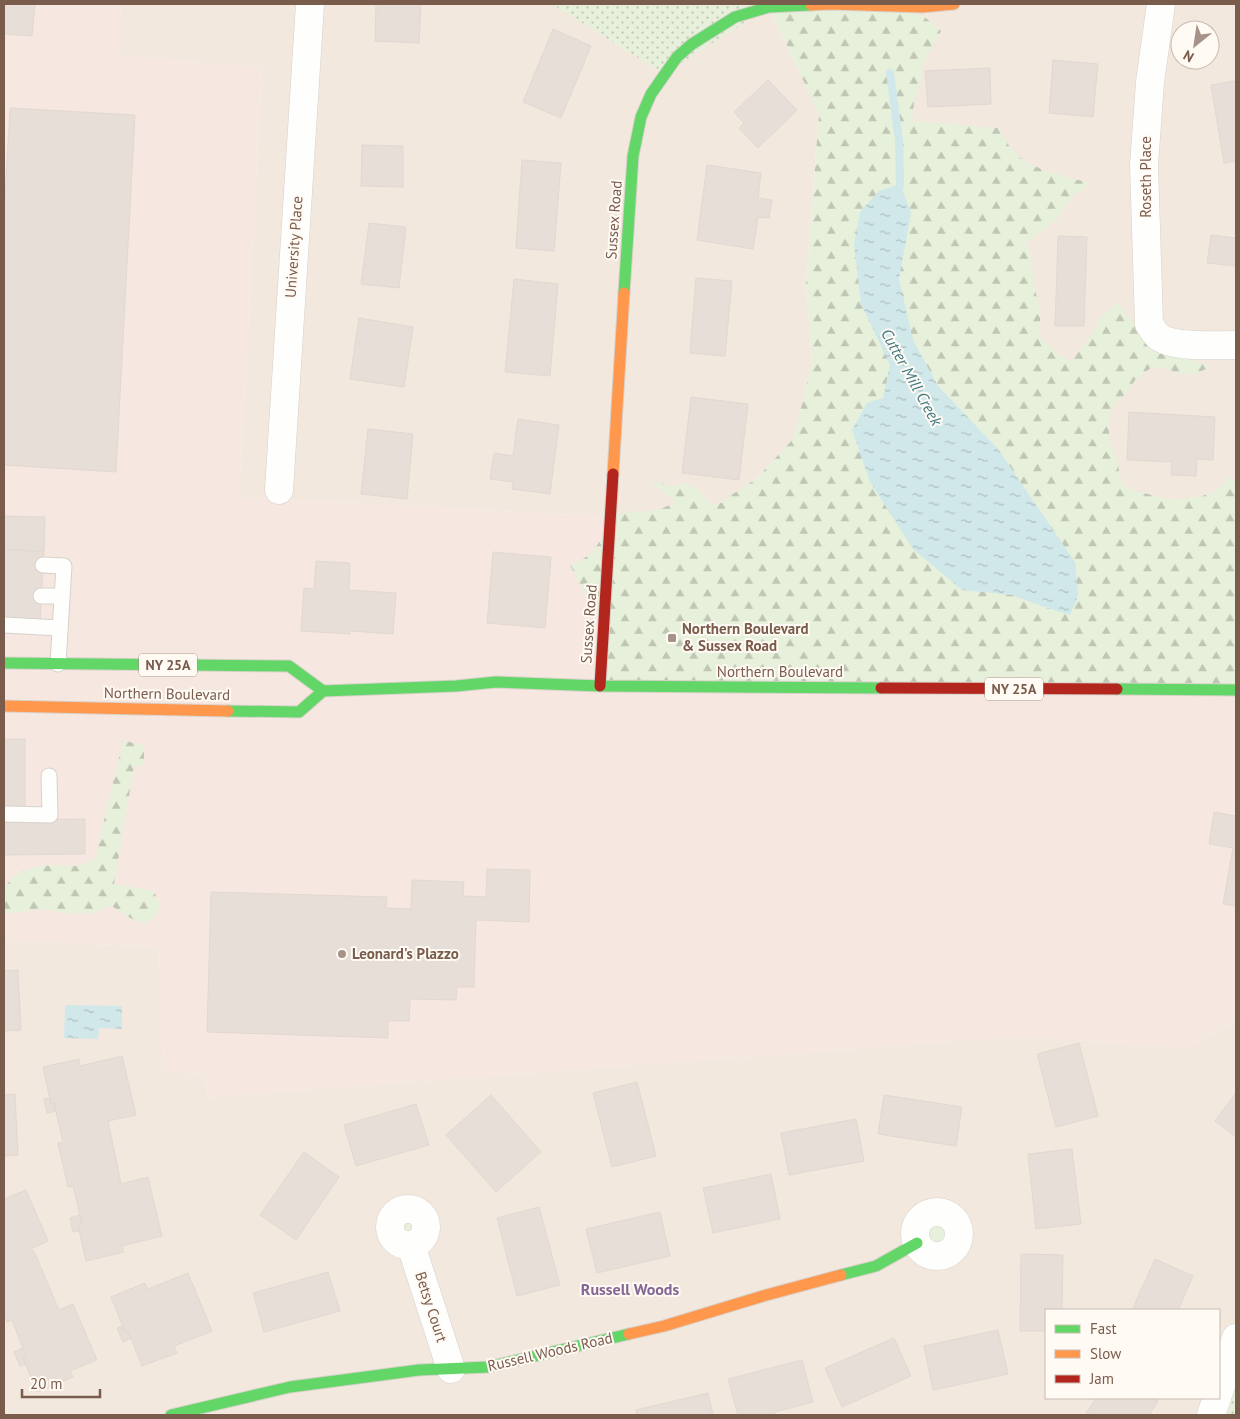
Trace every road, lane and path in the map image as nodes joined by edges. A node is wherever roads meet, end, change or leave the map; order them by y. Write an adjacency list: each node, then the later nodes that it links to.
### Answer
1 (310, 4): 5 (street, University Place)
2 (954, 4): 13 (street, Sussex Road)
3 (1161, 4): 4 (street, Roseth Place)
4 (1236, 345)
5 (279, 490)
6 (43, 565): 8 (lane)
7 (41, 596): 8 (lane)
8 (62, 596): 10 (lane)
9 (4, 625): 10 (lane)
10 (60, 628): 12 (lane)
11 (4, 664): 12 (street, Northern Boulevard / NY 25A)
12 (58, 664): 15 (street, Northern Boulevard / NY 25A)
13 (600, 686): 14 (street, Northern Boulevard / NY 25A); 15 (street, Northern Boulevard / NY 25A)
14 (1236, 690)
15 (323, 691): 16 (street, Northern Boulevard)
16 (4, 706)
17 (49, 776): 18 (lane)
18 (4, 814)
19 (917, 1243): 22 (street, Russell Woods Road)
20 (411, 1244): 22 (street, Betsy Court)
21 (1236, 1338): 23 (street)
22 (451, 1369): 25 (street, Russell Woods Road)
23 (1220, 1389)
24 (1217, 1399): 26 (street)
25 (171, 1415)
26 (1211, 1415)

